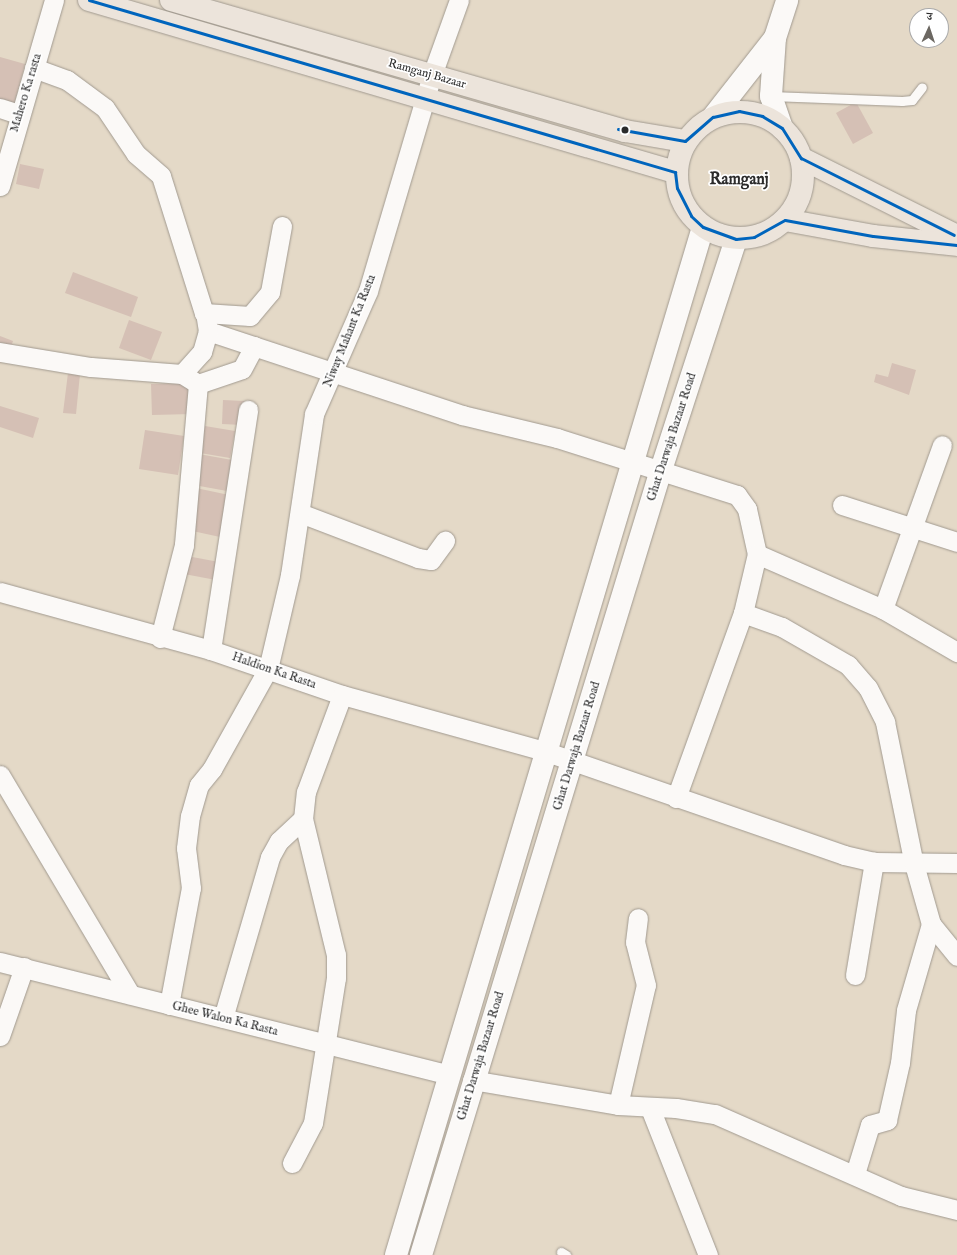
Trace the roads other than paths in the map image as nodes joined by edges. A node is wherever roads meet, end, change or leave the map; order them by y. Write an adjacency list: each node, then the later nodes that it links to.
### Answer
1 (54, 0): 7 (street, Mahero Ka rasta)
2 (89, 0): 10 (main road, Ramganj Bazaar)
3 (171, 0): 8 (main road, Ramganj Bazaar)
4 (459, 0): 8 (street, Niway Mahant Ka Rasta)
5 (787, 0): 6 (street)
6 (775, 38): 11 (street); 14 (street)
7 (34, 68): 13 (street, Mahero Ka rasta); 26 (street)
8 (432, 75): 10 (street, Niway Mahant Ka Rasta); 16 (main road, Ramganj Bazaar)
9 (922, 87): 11 (lane)
10 (426, 96): 18 (main road, Ramganj Bazaar); 29 (street, Niway Mahant Ka Rasta)
11 (771, 96): 15 (street)
12 (0, 108): 13 (street)
13 (18, 114): 19 (street, Mahero Ka rasta)
14 (713, 117): 15 (main road); 16 (main road)
15 (782, 128): 17 (main road)
16 (685, 141): 18 (main road)
17 (801, 158): 20 (main road); 23 (main road)
18 (675, 172): 22 (main road)
19 (0, 186)
20 (786, 220): 24 (main road); 25 (main road)
21 (282, 226): 26 (street)
22 (703, 228): 24 (main road); 34 (street)
23 (957, 236)
24 (736, 239): 35 (street, Ghat Darwaja Bazaar Road)
25 (957, 245)
26 (206, 322): 27 (street); 30 (street)
27 (254, 346): 29 (street); 31 (street)
28 (0, 352): 30 (street)
29 (334, 372): 34 (street); 37 (street, Niway Mahant Ka Rasta)
30 (182, 374): 31 (street)
31 (198, 384): 45 (street)
32 (248, 410): 46 (street)
33 (942, 445): 38 (street)
34 (635, 462): 35 (street); 50 (street)
35 (661, 470): 41 (street); 51 (street, Ghat Darwaja Bazaar Road)
36 (842, 505): 38 (street)
37 (300, 513): 39 (street); 48 (street, Niway Mahant Ka Rasta)
38 (912, 527): 40 (street); 43 (street)
39 (445, 541)
40 (957, 542)
41 (757, 554): 43 (street); 44 (street)
42 (0, 592): 45 (street, Haldion Ka Rasta)
43 (883, 609): 47 (street)
44 (743, 613): 53 (street); 57 (street)
45 (160, 638): 46 (street, Haldion Ka Rasta)
46 (211, 650): 48 (street, Haldion Ka Rasta)
47 (957, 652)
48 (268, 669): 49 (street, Haldion Ka Rasta); 65 (street, Niway Mahant Ka Rasta)
49 (342, 695): 50 (street, Haldion Ka Rasta); 54 (street)
50 (547, 752): 51 (street, Haldion Ka Rasta); 69 (street)
51 (572, 762): 53 (street, Haldion Ka Rasta); 70 (street, Ghat Darwaja Bazaar Road)
52 (0, 775): 64 (street)
53 (676, 798): 55 (street, Haldion Ka Rasta)
54 (303, 819): 66 (street); 68 (street)
55 (874, 862): 57 (street, Haldion Ka Rasta); 63 (street)
56 (957, 863): 57 (street, Haldion Ka Rasta)
57 (914, 864): 59 (street)
58 (638, 918): 71 (street)
59 (931, 924): 60 (street); 74 (street)
60 (957, 956)
61 (0, 962): 62 (street, Ghee Walon Ka Rasta)
62 (24, 967): 64 (street, Ghee Walon Ka Rasta); 67 (street)
63 (855, 975)
64 (130, 994): 65 (street, Ghee Walon Ka Rasta)
65 (169, 1005): 66 (street, Ghee Walon Ka Rasta)
66 (223, 1018): 68 (street, Ghee Walon Ka Rasta)
67 (0, 1036)
68 (326, 1044): 69 (street, Ghee Walon Ka Rasta); 73 (street)
69 (450, 1076): 70 (street); 76 (street)
70 (472, 1080): 71 (street); 77 (street, Ghat Darwaja Bazaar Road)
71 (618, 1105): 72 (street)
72 (650, 1108): 74 (street); 78 (street)
73 (292, 1163)
74 (855, 1174): 75 (street)
75 (957, 1210)
76 (396, 1255)
77 (422, 1255)
78 (708, 1255)

